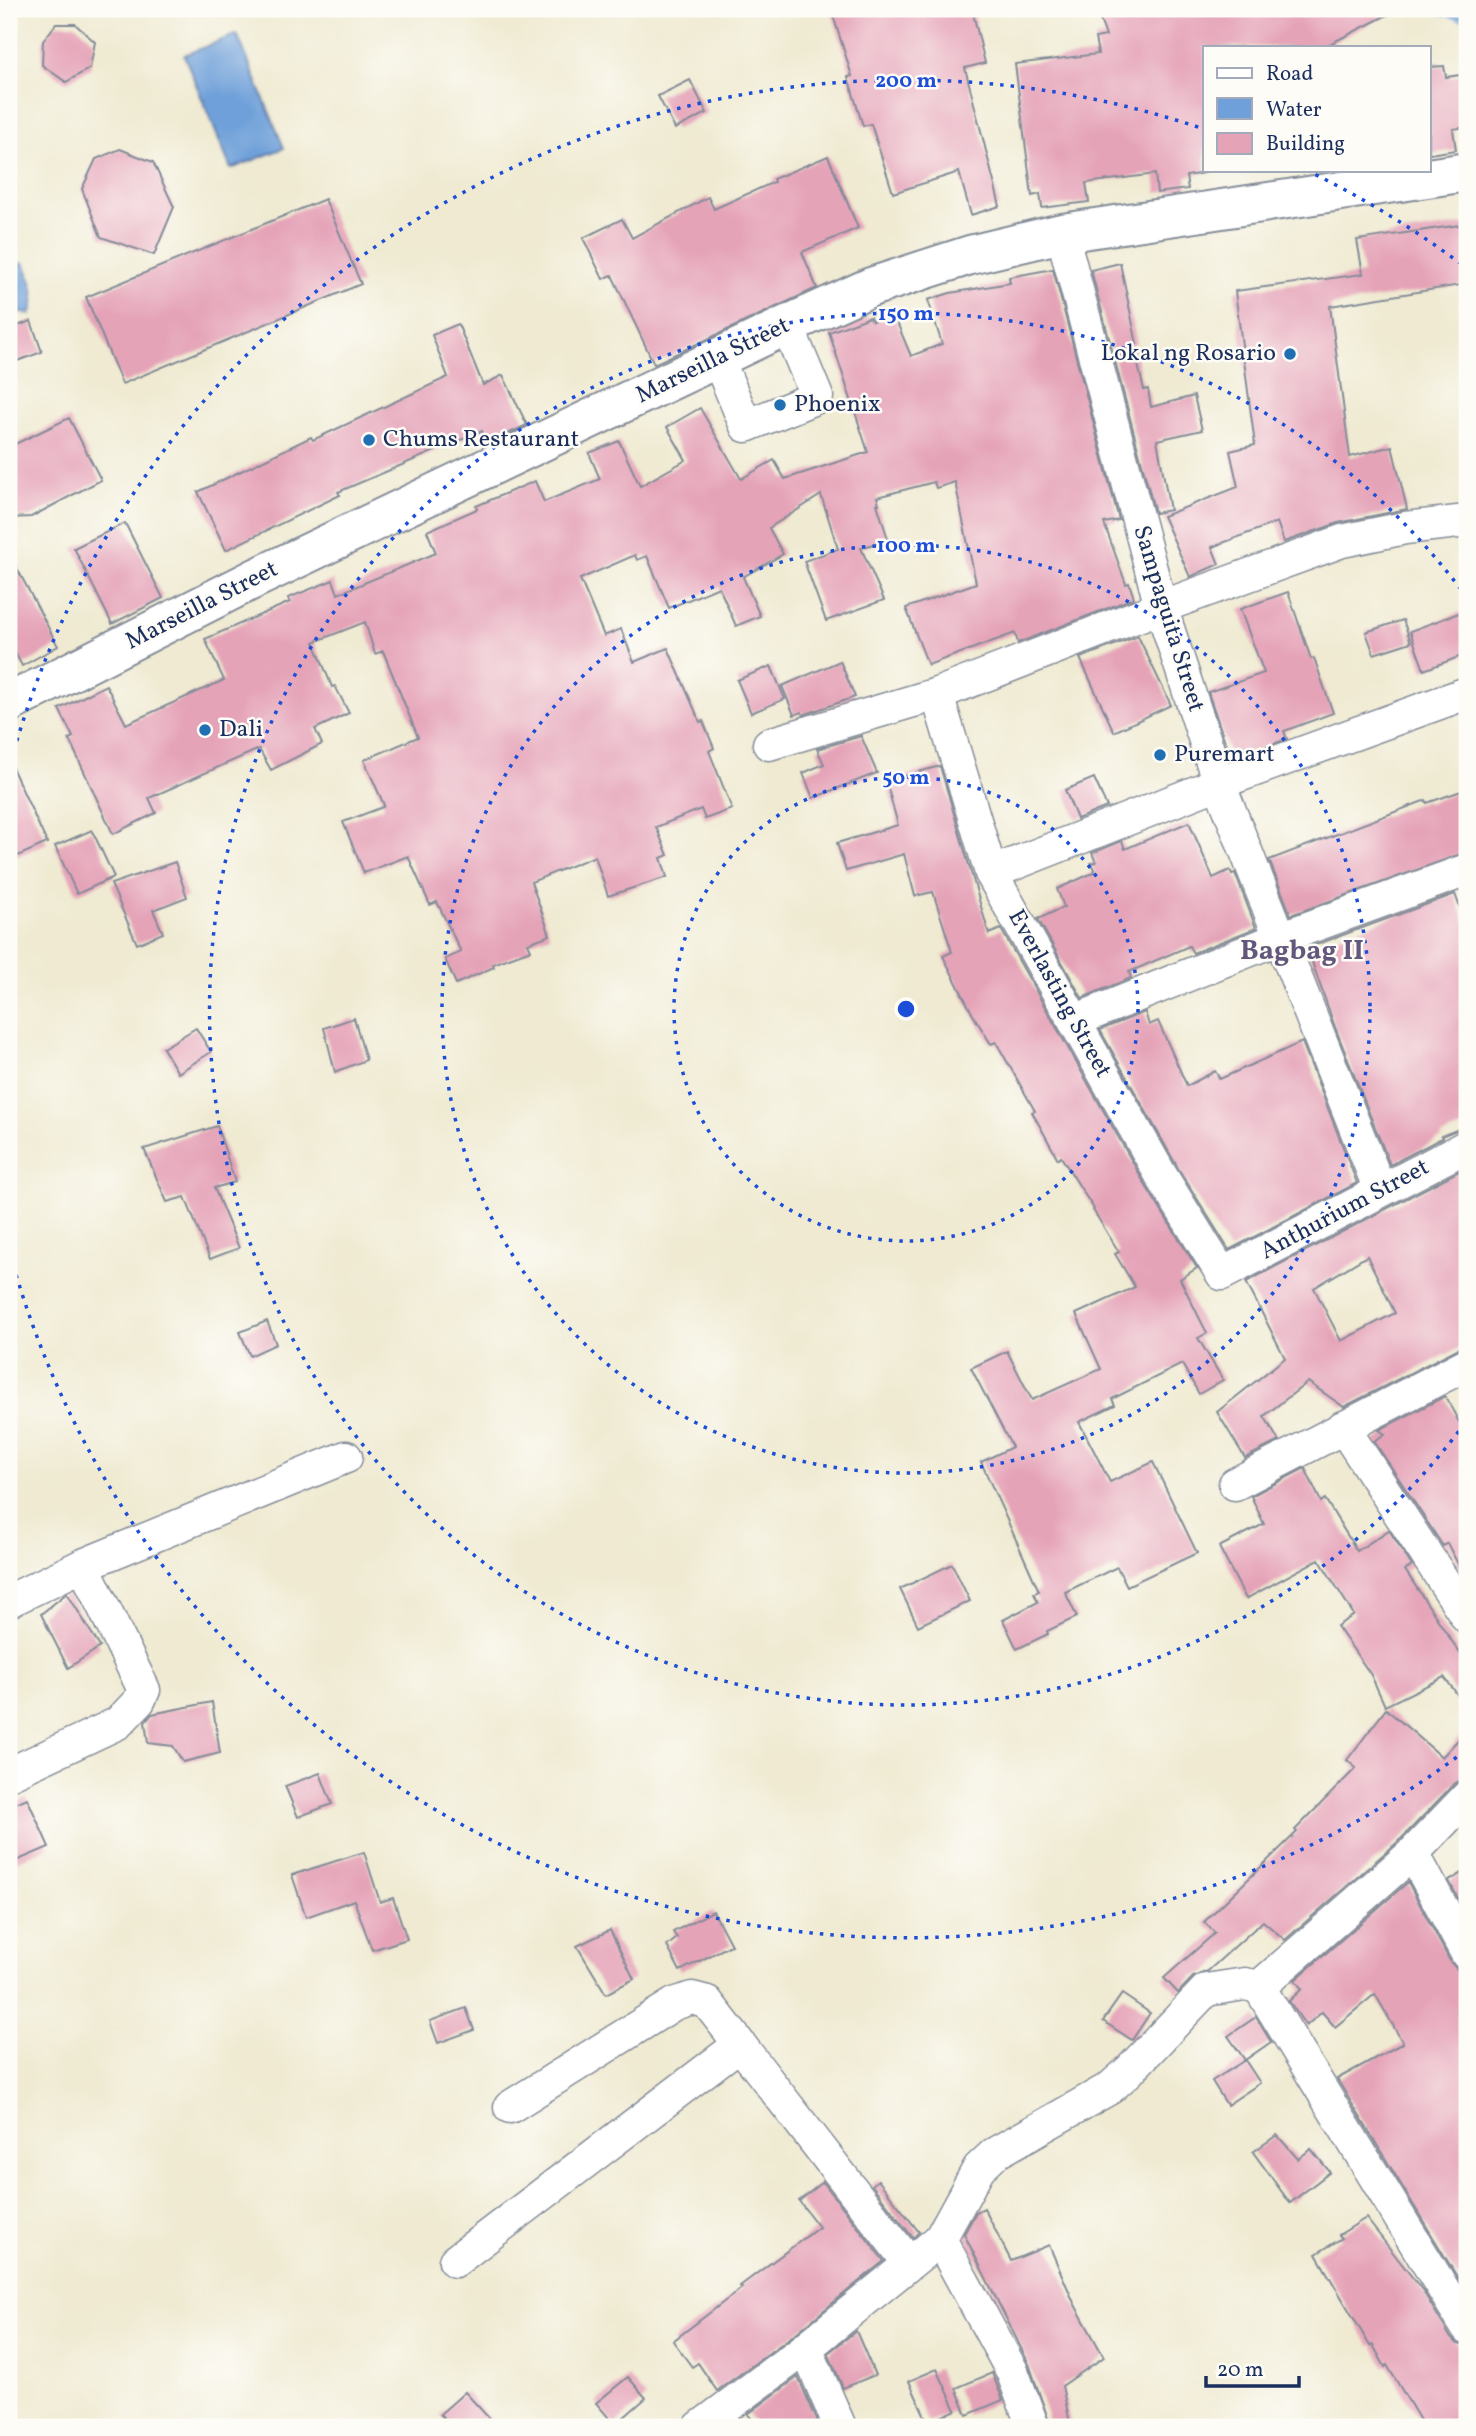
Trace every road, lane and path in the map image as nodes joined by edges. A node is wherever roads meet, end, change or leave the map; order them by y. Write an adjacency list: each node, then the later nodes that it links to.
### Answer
1 (1467, 172): 2 (main road, Marseilla Street)
2 (1062, 233): 3 (main road, Marseilla Street); 6 (street, Sampaguita Street)
3 (787, 325): 4 (main road, Marseilla Street); 4 (street)
4 (718, 359): 9 (main road, Marseilla Street)
5 (1467, 521): 6 (street)
6 (1161, 607): 8 (street); 11 (street, Sampaguita Street)
7 (1467, 693): 11 (street)
8 (937, 694): 10 (street); 13 (street, Everlasting Street)
9 (9, 703)
10 (769, 744)
11 (1219, 783): 13 (street); 14 (street, Sampaguita Street)
12 (1467, 870): 14 (street)
13 (992, 873): 15 (street, Everlasting Street)
14 (1280, 938): 15 (street); 17 (street, Sampaguita Street)
15 (1074, 1021): 18 (street, Everlasting Street)
16 (1467, 1146): 17 (street, Anthurium Street)
17 (1380, 1190): 18 (street, Anthurium Street)
18 (1222, 1274)
19 (1467, 1364): 20 (street)
20 (1343, 1427): 22 (street); 25 (street)
21 (346, 1457): 23 (street)
22 (1235, 1485)
23 (83, 1565): 24 (street); 26 (street)
24 (9, 1601)
25 (1464, 1604)
26 (9, 1774)
27 (1467, 1797): 28 (street)
28 (1413, 1853): 29 (street); 30 (street)
29 (1467, 1954)
30 (1259, 1987): 33 (street); 36 (street)
31 (739, 2045): 32 (street); 34 (street); 35 (street)
32 (510, 2107)
33 (940, 2239): 35 (street); 40 (street)
34 (455, 2261)
35 (909, 2263): 37 (street)
36 (1467, 2328)
37 (806, 2347): 38 (street); 39 (street)
38 (700, 2427)
39 (840, 2427)
40 (1033, 2427)

